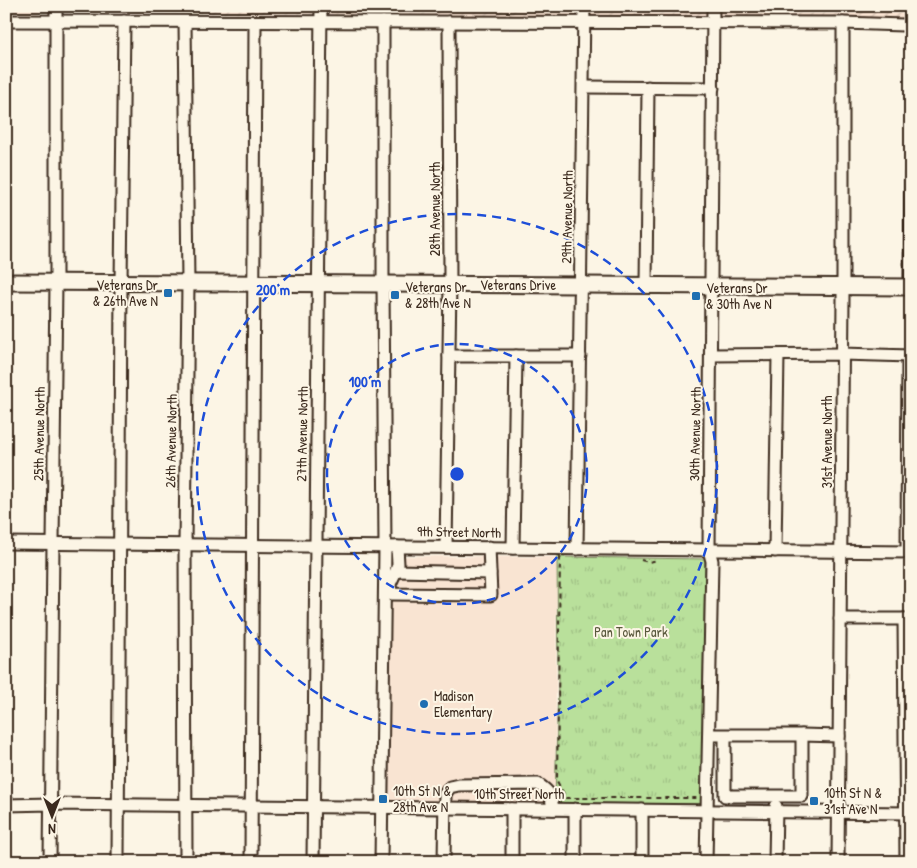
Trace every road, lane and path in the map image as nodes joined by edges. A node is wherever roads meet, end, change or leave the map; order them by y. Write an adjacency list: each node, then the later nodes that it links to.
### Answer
1 (56, 6): 6 (street, 25th Avenue North)
2 (321, 6): 10 (street, 27th Avenue North)
3 (584, 6): 13 (street, 29th Avenue North)
4 (714, 6): 14 (street, 30th Avenue North)
5 (6, 21): 6 (street)
6 (56, 21): 7 (street); 22 (street, 25th Avenue North)
7 (124, 21): 8 (street); 23 (street)
8 (184, 22): 9 (street); 24 (street, 26th Avenue North)
9 (255, 22): 10 (street); 25 (street)
10 (321, 22): 11 (street); 26 (street, 27th Avenue North)
11 (383, 22): 12 (street); 27 (street)
12 (449, 22): 13 (street); 28 (street, 28th Avenue North)
13 (585, 22): 14 (street); 17 (street, 29th Avenue North)
14 (714, 22): 15 (street); 19 (street, 30th Avenue North)
15 (843, 23): 16 (street); 32 (street, 31st Avenue North)
16 (907, 26)
17 (584, 87): 18 (street); 29 (street, 29th Avenue North)
18 (648, 87): 19 (street); 30 (street)
19 (713, 88): 31 (street, 30th Avenue North)
20 (911, 173): 33 (street)
21 (6, 282): 22 (main road, Veterans Drive)
22 (56, 282): 23 (main road, Veterans Drive); 42 (street, 25th Avenue North)
23 (121, 283): 24 (main road, Veterans Drive); 43 (street)
24 (188, 283): 25 (main road, Veterans Drive); 44 (street, 26th Avenue North)
25 (253, 284): 26 (main road, Veterans Drive); 45 (street)
26 (319, 284): 27 (main road, Veterans Drive); 46 (street, 27th Avenue North)
27 (383, 284): 28 (main road, Veterans Drive); 47 (street)
28 (450, 284): 29 (main road, Veterans Drive); 37 (street, 28th Avenue North)
29 (581, 285): 30 (main road, Veterans Drive); 39 (street, 29th Avenue North)
30 (646, 285): 31 (main road, Veterans Drive)
31 (711, 286): 32 (main road, Veterans Drive); 35 (street, 30th Avenue North)
32 (843, 287): 33 (main road, Veterans Drive); 34 (street, 31st Avenue North)
33 (910, 287)
34 (842, 354): 36 (street); 40 (street); 54 (street, 31st Avenue North)
35 (711, 355): 36 (street); 52 (street, 30th Avenue North)
36 (778, 355): 53 (street)
37 (449, 356): 38 (street); 48 (street, 28th Avenue North)
38 (516, 356): 39 (street); 50 (street)
39 (580, 356): 51 (street, 29th Avenue North)
40 (909, 356): 55 (street)
41 (6, 543): 42 (street, 9th Street North)
42 (52, 543): 43 (street, 9th Street North); 70 (street, 25th Avenue North)
43 (119, 544): 44 (street, 9th Street North); 71 (street)
44 (185, 545): 45 (street, 9th Street North); 72 (street, 26th Avenue North)
45 (252, 545): 46 (street, 9th Street North); 73 (street)
46 (316, 546): 47 (street, 9th Street North); 74 (street, 27th Avenue North)
47 (391, 547): 48 (street, 9th Street North); 59 (street); 75 (street)
48 (446, 547): 49 (street, 9th Street North)
49 (489, 547): 50 (street, 9th Street North); 60 (street)
50 (513, 548): 51 (street, 9th Street North)
51 (577, 548): 52 (street, 9th Street North)
52 (709, 550): 53 (street, 9th Street North); 63 (street, 30th Avenue North)
53 (775, 550): 54 (street, 9th Street North)
54 (841, 551): 55 (street, 9th Street North); 62 (street, 31st Avenue North)
55 (909, 552)
56 (568, 559): 68 (path)
57 (637, 559): 58 (path)
58 (661, 560)
59 (396, 571): 60 (street); 60 (street)
60 (490, 572)
61 (908, 618): 62 (street); 84 (street)
62 (840, 619): 66 (street, 31st Avenue North)
63 (709, 735): 64 (street); 81 (street, 30th Avenue North)
64 (725, 735): 65 (street); 67 (street)
65 (802, 735): 66 (street); 67 (street)
66 (839, 736): 83 (street, 31st Avenue North)
67 (776, 796): 82 (street)
68 (698, 798)
69 (6, 804): 70 (street, 10th Street North)
70 (51, 804): 71 (street, 10th Street North); 85 (street, 25th Avenue North)
71 (118, 804): 72 (street, 10th Street North); 86 (street)
72 (185, 805): 73 (street, 10th Street North); 87 (street, 26th Avenue North)
73 (252, 806): 74 (street, 10th Street North); 88 (street)
74 (313, 806): 75 (street, 10th Street North); 89 (street, 27th Avenue North)
75 (382, 807): 76 (street, 10th Street North); 90 (street)
76 (444, 808): 77 (street, 10th Street North); 78 (street); 91 (street)
77 (512, 809): 78 (street, 10th Street North); 92 (street)
78 (553, 809): 79 (street, 10th Street North)
79 (575, 809): 80 (street, 10th Street North); 93 (street)
80 (642, 810): 81 (street, 10th Street North); 94 (street)
81 (706, 811): 82 (street, 10th Street North); 95 (street, 30th Avenue North)
82 (775, 812): 83 (street, 10th Street North); 96 (street)
83 (839, 812): 84 (street, 10th Street North); 97 (street, 31st Avenue North)
84 (909, 813): 98 (street)
85 (50, 862)
86 (118, 862)
87 (186, 862)
88 (251, 862)
89 (313, 862)
90 (381, 862)
91 (444, 862)
92 (512, 862)
93 (575, 862)
94 (642, 862)
95 (706, 862)
96 (775, 862)
97 (838, 862)
98 (906, 862)

